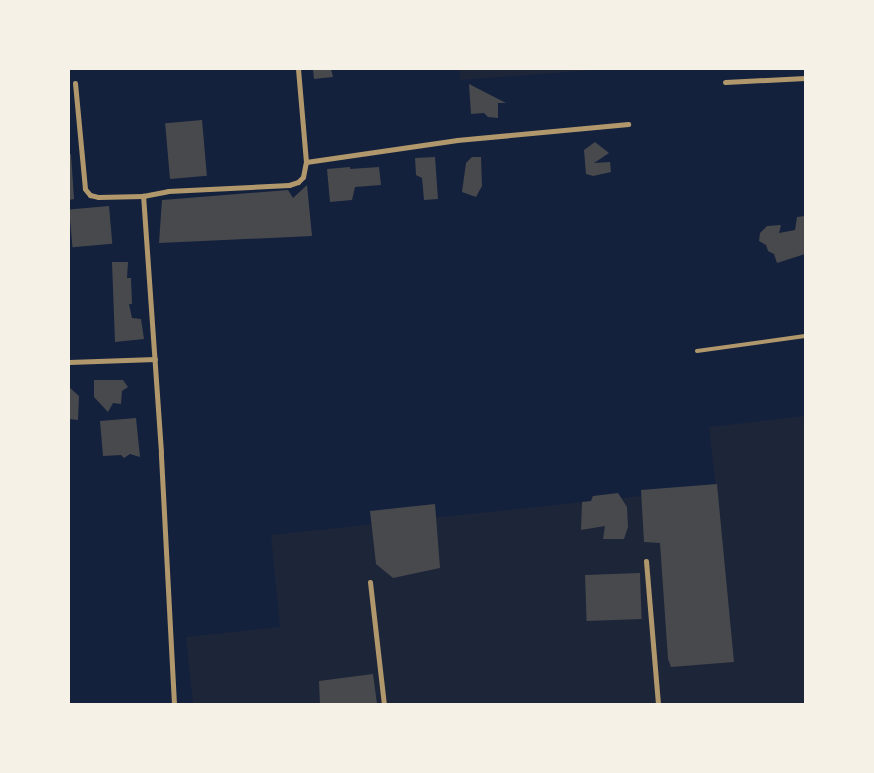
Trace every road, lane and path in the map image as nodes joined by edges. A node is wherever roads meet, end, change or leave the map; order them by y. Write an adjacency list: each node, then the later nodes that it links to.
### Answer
1 (298, 69): 6 (street)
2 (805, 78): 3 (street)
3 (725, 82)
4 (75, 83): 7 (street)
5 (628, 124): 6 (street)
6 (306, 162): 7 (street)
7 (143, 196): 10 (street)
8 (805, 336): 9 (lane)
9 (697, 351)
10 (155, 359): 11 (street); 14 (street)
11 (69, 362)
12 (646, 561): 16 (street)
13 (370, 582): 15 (street)
14 (174, 704)
15 (384, 704)
16 (658, 704)

